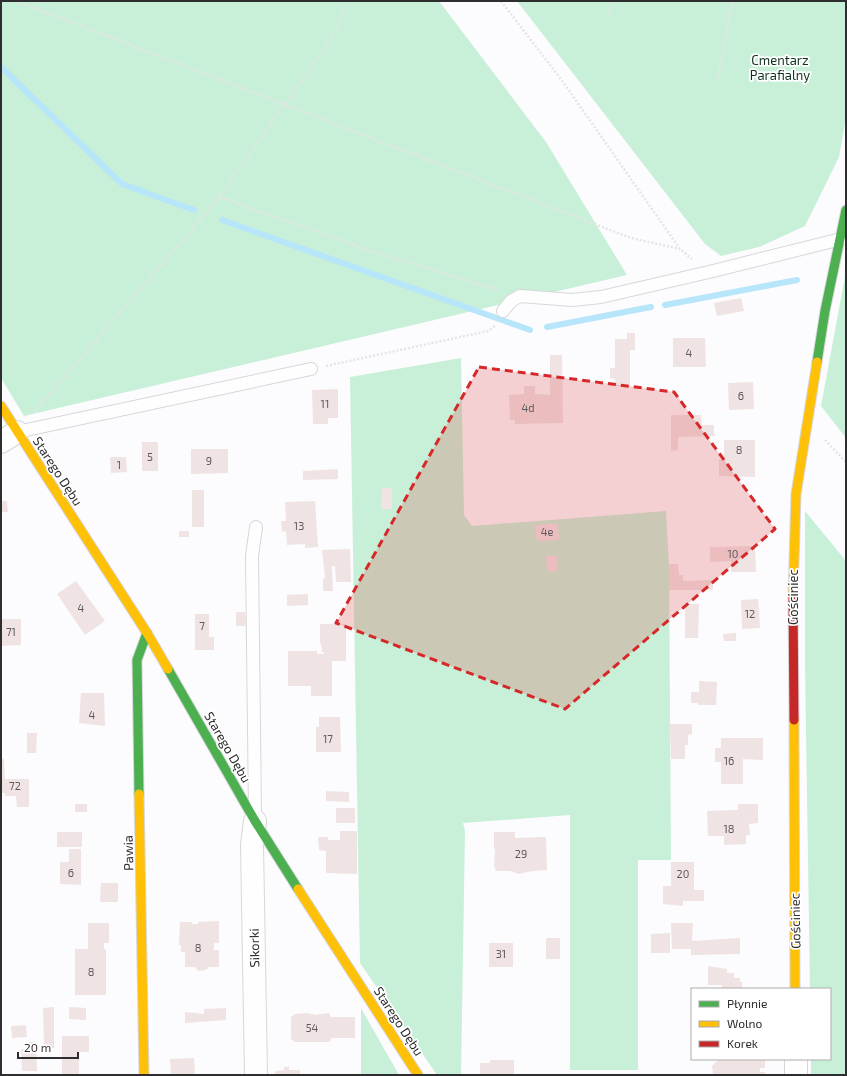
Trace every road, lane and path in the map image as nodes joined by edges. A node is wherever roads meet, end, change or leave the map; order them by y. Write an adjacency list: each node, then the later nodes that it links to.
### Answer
1 (16, 1): 8 (path)
2 (346, 1): 8 (path)
3 (501, 1): 12 (path)
4 (611, 1): 6 (path)
5 (732, 1): 7 (path)
6 (609, 13)
7 (718, 79)
8 (286, 104): 9 (path); 12 (path)
9 (220, 197): 14 (path); 19 (path)
10 (846, 210): 11 (street, Gościniec)
11 (841, 239): 13 (lane); 23 (street, Gościniec)
12 (680, 249): 13 (path)
13 (709, 272): 14 (lane)
14 (520, 296): 15 (lane)
15 (503, 311)
16 (498, 323): 17 (path)
17 (311, 369): 19 (lane)
18 (1, 406): 19 (street, Starego Dębu)
19 (9, 437): 21 (street, Starego Dębu)
20 (256, 527): 22 (lane)
21 (147, 633): 22 (street, Starego Dębu); 25 (street, Pawia)
22 (255, 820): 26 (street, Sikorki); 27 (street, Starego Dębu)
23 (795, 988)
24 (796, 1060): 28 (street)
25 (144, 1075)
26 (256, 1075)
27 (418, 1075)
28 (796, 1075)

